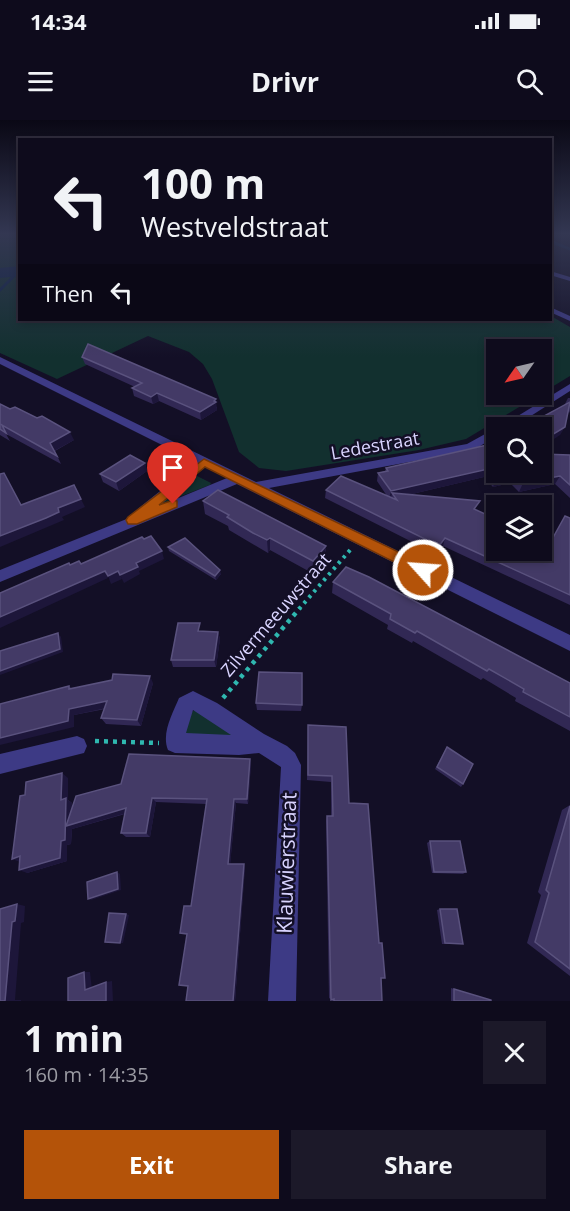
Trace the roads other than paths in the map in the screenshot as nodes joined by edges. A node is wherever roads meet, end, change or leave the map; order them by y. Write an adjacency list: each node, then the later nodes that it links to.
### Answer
1 (552, 310): 2 (street)
2 (570, 319)
3 (0, 360): 7 (street)
4 (570, 387): 5 (street)
5 (521, 417)
6 (486, 437): 9 (street, Ledestraat)
7 (204, 462): 8 (street); 10 (street)
8 (237, 479): 9 (street); 10 (street)
9 (255, 486): 12 (street)
10 (132, 520): 11 (street)
11 (0, 576)
12 (570, 642)
13 (259, 742): 13 (street); 16 (street, Klauwierstraat)
14 (77, 746): 15 (street)
15 (0, 764)
16 (282, 1001)

